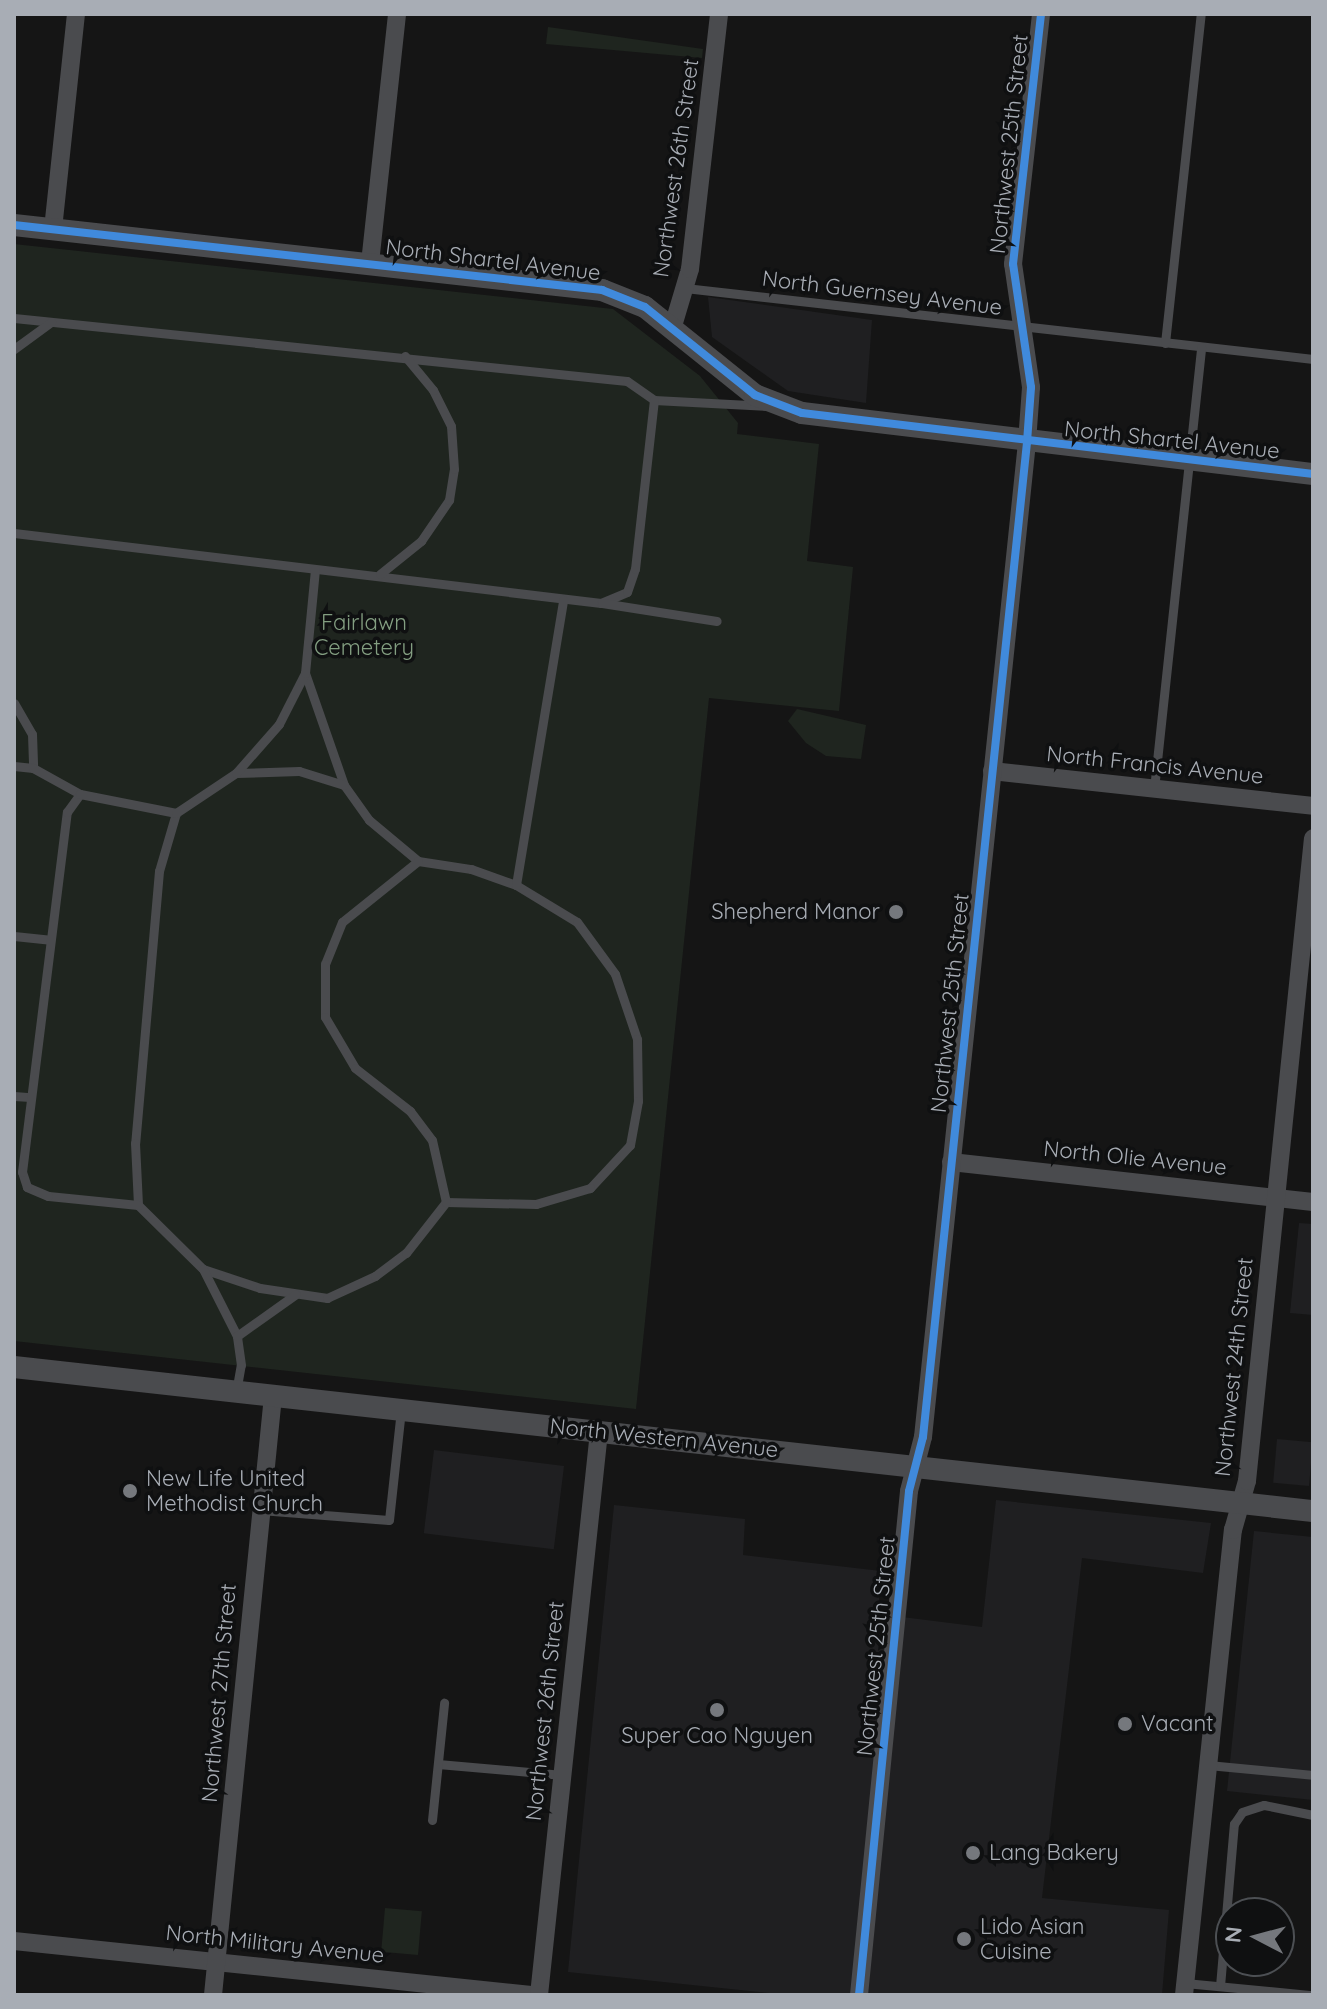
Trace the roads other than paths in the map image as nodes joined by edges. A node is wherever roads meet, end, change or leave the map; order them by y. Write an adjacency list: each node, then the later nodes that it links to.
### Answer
1 (76, 14): 7 (street)
2 (397, 14): 8 (street)
3 (719, 14): 9 (street, Northwest 26th Street)
4 (1041, 14): 13 (street, Northwest 25th Street)
5 (1201, 14): 14 (lane)
6 (14, 225): 7 (street, North Shartel Avenue)
7 (53, 229): 8 (street, North Shartel Avenue)
8 (370, 263): 12 (street, North Shartel Avenue)
9 (685, 288): 12 (street, Northwest 26th Street); 13 (lane, North Guernsey Avenue)
10 (14, 318): 11 (lane)
11 (51, 322): 16 (lane); 17 (lane)
12 (673, 326): 20 (street, North Shartel Avenue)
13 (1022, 328): 14 (lane, North Guernsey Avenue); 21 (street, Northwest 25th Street)
14 (1165, 343): 15 (lane, North Guernsey Avenue)
15 (1201, 347): 18 (lane, North Guernsey Avenue); 22 (lane)
16 (14, 349)
17 (405, 356): 19 (lane); 26 (lane)
18 (1313, 359)
19 (654, 400): 20 (lane); 28 (lane)
20 (779, 406): 21 (street, North Shartel Avenue)
21 (1027, 442): 22 (street, North Shartel Avenue); 34 (street, Northwest 25th Street)
22 (1188, 460): 23 (street, North Shartel Avenue); 37 (lane)
23 (1313, 474)
24 (14, 533): 25 (lane)
25 (315, 569): 26 (lane); 30 (lane)
26 (380, 574): 27 (lane)
27 (563, 600): 28 (lane); 44 (lane)
28 (601, 603): 29 (lane)
29 (717, 621)
30 (305, 673): 35 (lane); 36 (lane)
31 (14, 703): 33 (lane)
32 (14, 766): 33 (lane)
33 (33, 768): 38 (lane)
34 (992, 771): 37 (street, North Francis Avenue); 49 (street, Northwest 25th Street)
35 (236, 773): 36 (lane); 40 (lane)
36 (344, 785): 43 (lane)
37 (1154, 791): 39 (street, North Francis Avenue)
38 (80, 794): 40 (lane); 46 (lane)
39 (1313, 806)
40 (176, 813): 53 (lane)
41 (1313, 838): 42 (street, Northwest 24th Street)
42 (1312, 857): 50 (street, Northwest 24th Street)
43 (418, 861): 44 (lane); 51 (lane)
44 (516, 885): 51 (lane)
45 (14, 936): 46 (lane)
46 (50, 940): 48 (lane)
47 (14, 1096): 48 (lane)
48 (30, 1097): 53 (lane)
49 (951, 1162): 50 (street, North Olie Avenue); 62 (street, Northwest 25th Street)
50 (1276, 1197): 52 (street, North Olie Avenue); 63 (street, Northwest 24th Street)
51 (446, 1202): 55 (lane)
52 (1313, 1202)
53 (138, 1205): 54 (lane)
54 (203, 1269): 55 (lane); 56 (lane)
55 (296, 1294): 56 (lane)
56 (237, 1336): 58 (lane)
57 (14, 1367): 58 (street, North Western Avenue)
58 (236, 1392): 59 (street, North Western Avenue)
59 (273, 1396): 60 (street, North Western Avenue); 64 (street, Northwest 27th Street)
60 (401, 1410): 61 (street, North Western Avenue); 64 (lane)
61 (599, 1432): 62 (street, North Western Avenue); 69 (street, Northwest 26th Street)
62 (916, 1466): 63 (street, North Western Avenue); 80 (street, Northwest 25th Street)
63 (1241, 1502): 65 (street, North Western Avenue); 68 (street, Northwest 24th Street)
64 (260, 1510): 74 (street, Northwest 27th Street)
65 (1313, 1511)
66 (444, 1703): 67 (lane)
67 (438, 1764): 69 (lane); 72 (lane)
68 (1208, 1765): 70 (lane); 76 (street, Northwest 24th Street)
69 (563, 1775): 79 (street, Northwest 26th Street)
70 (1313, 1775)
71 (1313, 1815): 75 (lane)
72 (432, 1820)
73 (14, 1941): 74 (street, North Military Avenue)
74 (217, 1962): 77 (street, Northwest 27th Street); 78 (street, North Military Avenue)
75 (1220, 1986): 76 (lane); 81 (lane)
76 (1185, 1989)
77 (213, 1995)
78 (531, 1995)
79 (539, 1995)
80 (859, 1995)
81 (1309, 1995)

